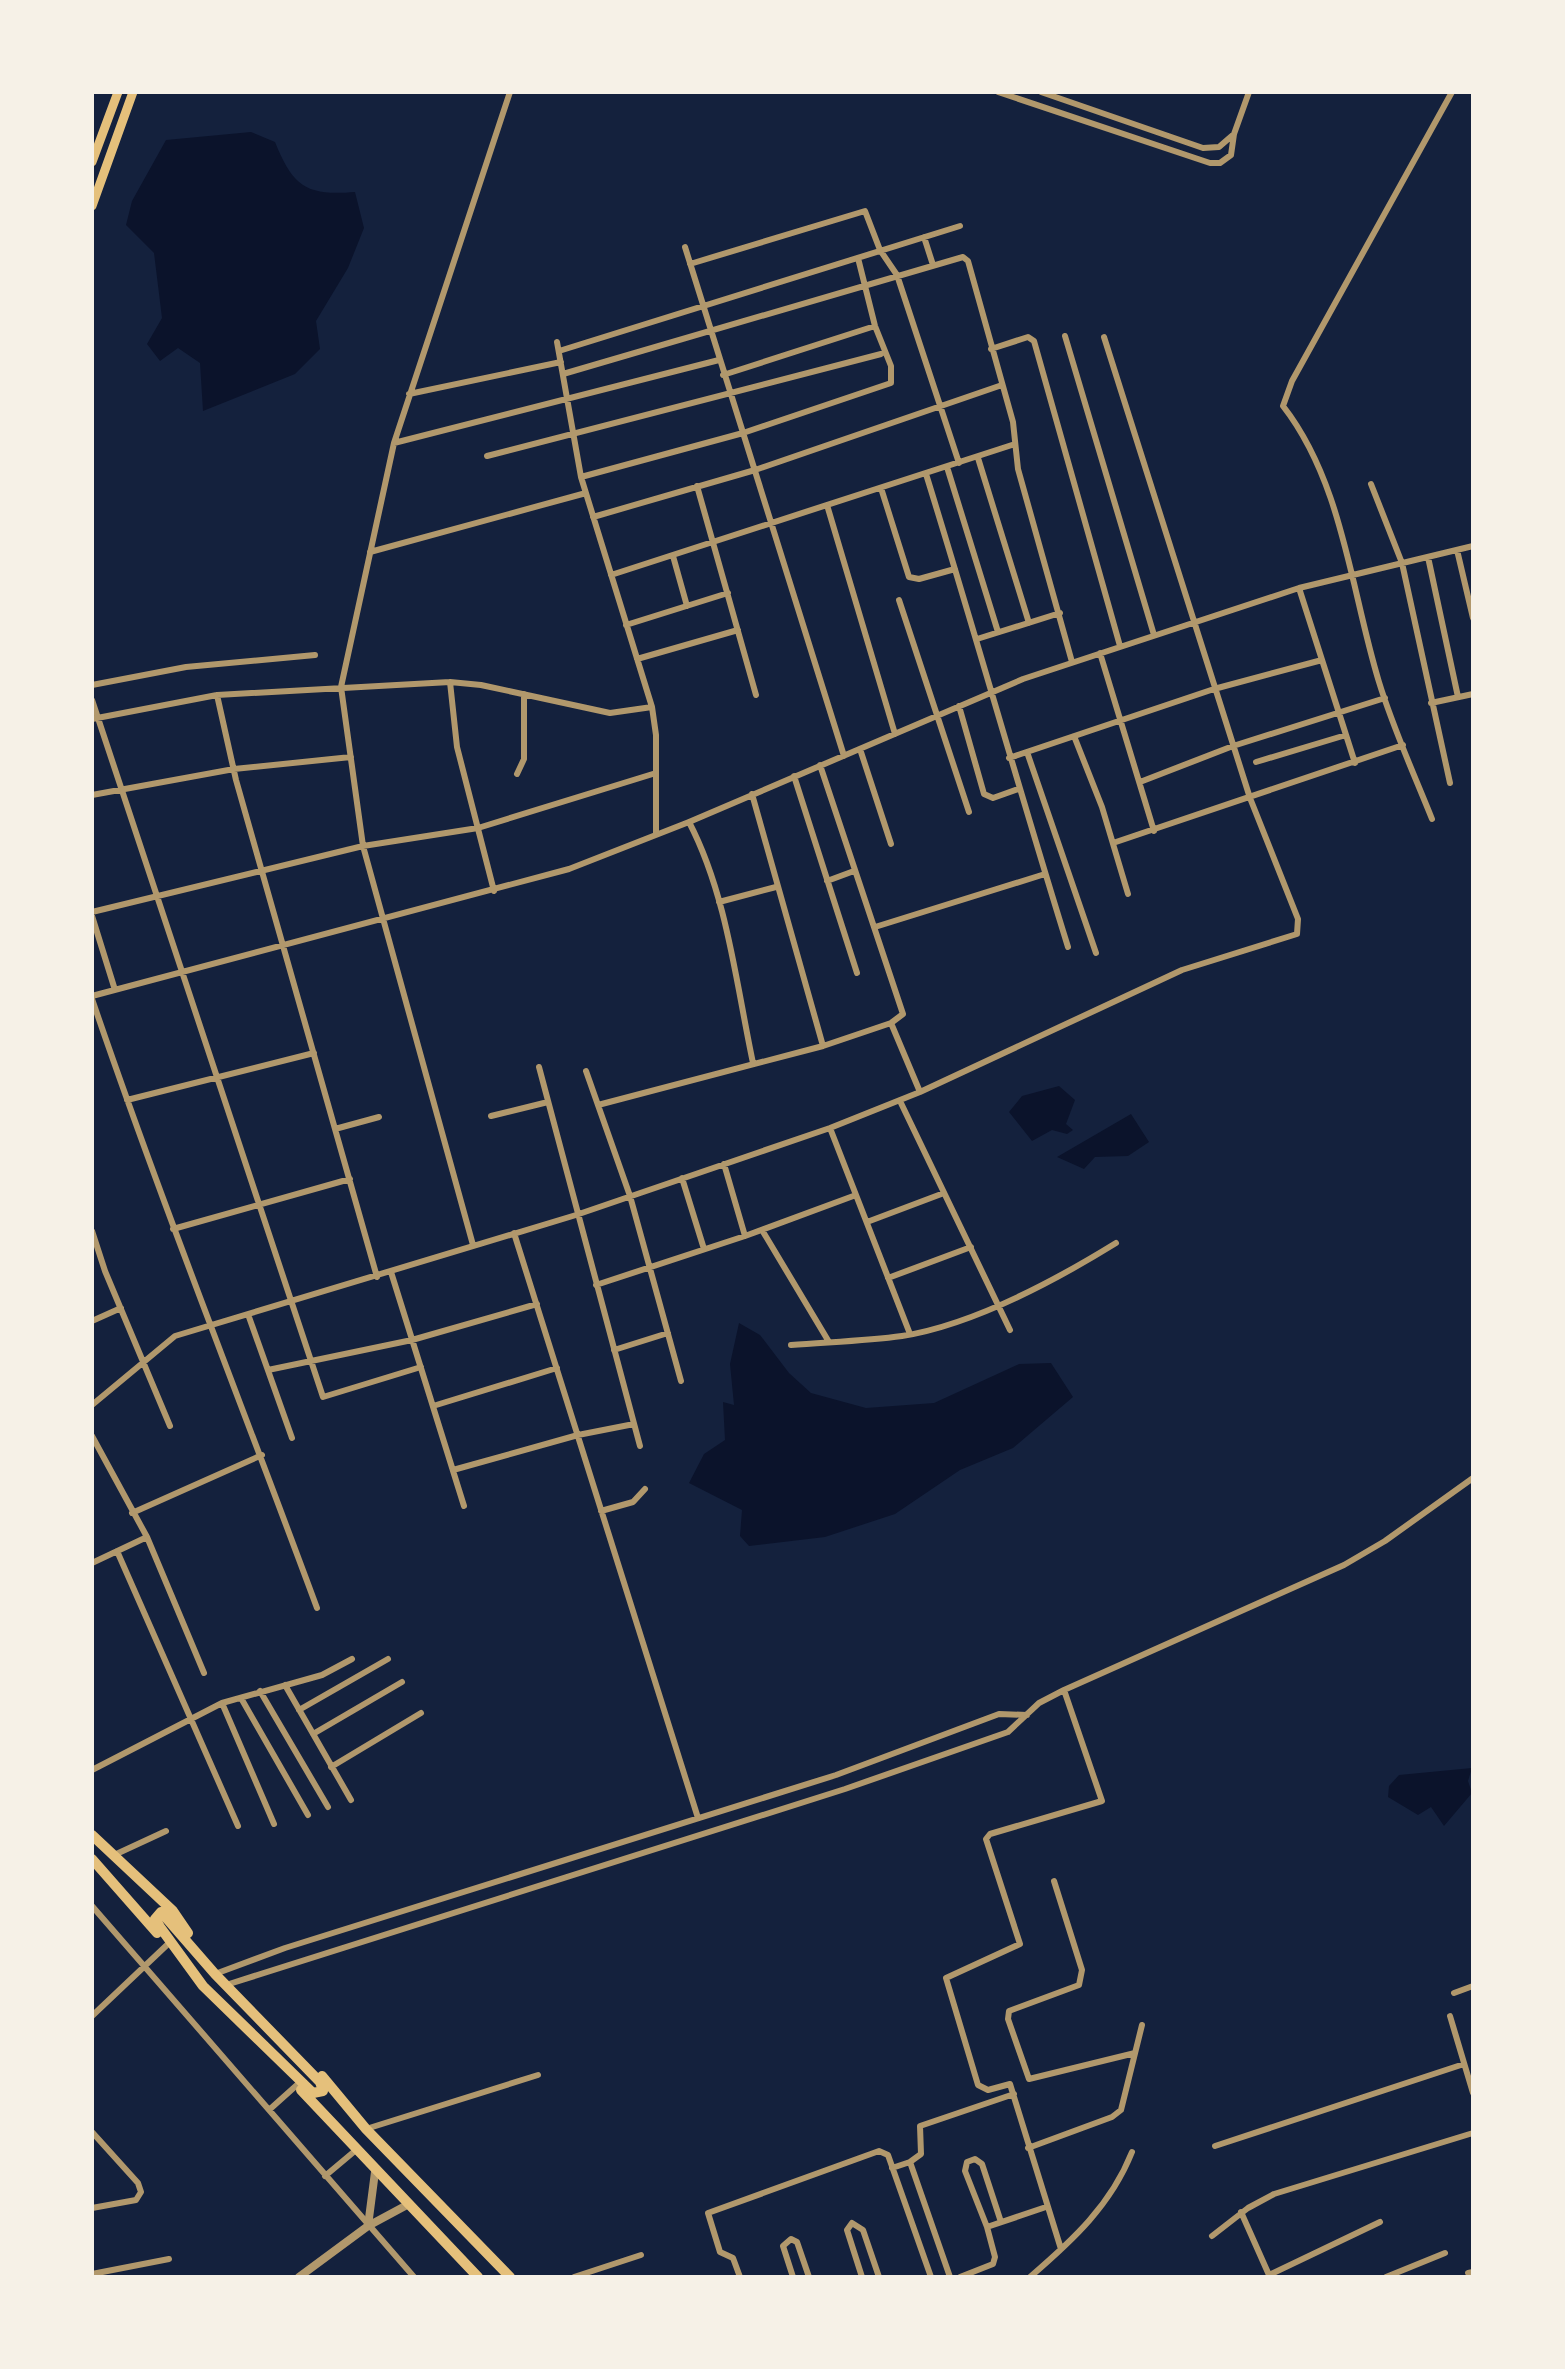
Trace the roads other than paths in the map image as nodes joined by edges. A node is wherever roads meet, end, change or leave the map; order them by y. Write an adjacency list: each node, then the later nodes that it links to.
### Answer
1 (118, 92): 10 (main road)
2 (133, 92): 12 (main road)
3 (510, 92): 36 (street)
4 (998, 92): 11 (street)
5 (1041, 92): 9 (street)
6 (1249, 92): 8 (street)
7 (1452, 92): 67 (street)
8 (1234, 134): 9 (street); 11 (street)
9 (1211, 149): 11 (street)
10 (92, 162)
11 (1220, 163)
12 (92, 206)
13 (960, 226): 14 (street)
14 (924, 237): 16 (street); 19 (street)
15 (685, 247): 18 (street)
16 (880, 250): 17 (street); 18 (street); 20 (street)
17 (858, 258): 21 (street); 22 (street)
18 (690, 264): 22 (street)
19 (933, 265): 20 (street); 28 (street)
20 (897, 275): 21 (street); 39 (street)
21 (866, 285): 23 (street); 24 (street)
22 (704, 305): 24 (street); 29 (street)
23 (875, 326): 34 (street); 40 (street)
24 (711, 331): 31 (street); 33 (street)
25 (1065, 336): 79 (street)
26 (1104, 337): 74 (street)
27 (557, 342): 29 (street)
28 (991, 349): 35 (street); 81 (street)
29 (559, 351): 32 (street)
30 (881, 354): 37 (street)
31 (719, 360): 34 (street); 38 (street)
32 (561, 362): 33 (street); 36 (street)
33 (563, 374): 38 (street)
34 (723, 375): 37 (street)
35 (1002, 385): 39 (street); 43 (street)
36 (409, 394): 42 (street)
37 (729, 396): 40 (street); 41 (street)
38 (568, 401): 41 (street); 42 (street)
39 (943, 405): 46 (street); 48 (street)
40 (743, 433): 48 (street); 50 (street)
41 (574, 435): 44 (street); 50 (street)
42 (394, 443): 61 (street)
43 (1015, 444): 45 (street); 72 (street)
44 (487, 456)
45 (978, 458): 46 (street); 75 (street)
46 (959, 463): 47 (street)
47 (947, 467): 49 (street); 78 (street)
48 (755, 470): 52 (street); 57 (street)
49 (926, 474): 53 (street); 65 (street)
50 (581, 477): 54 (street)
51 (1371, 484): 64 (street)
52 (697, 486): 56 (street); 58 (street)
53 (881, 488): 55 (street); 65 (street)
54 (586, 493): 56 (street); 61 (street)
55 (827, 505): 57 (street); 106 (street)
56 (593, 517): 66 (street)
57 (773, 524): 58 (street); 113 (street)
58 (713, 543): 62 (street); 69 (street)
59 (1473, 546): 60 (street)
60 (1457, 550): 63 (street); 73 (street)
61 (370, 552): 89 (street)
62 (673, 556): 66 (street); 71 (street)
63 (1428, 557): 64 (street); 96 (street)
64 (1402, 563): 67 (street); 99 (street)
65 (955, 569): 80 (street)
66 (611, 575): 76 (street)
67 (1352, 576): 68 (street); 97 (street)
68 (1299, 588): 74 (street); 85 (street)
69 (728, 593): 71 (street); 77 (street)
70 (899, 600): 103 (street)
71 (687, 606): 76 (street)
72 (1060, 613): 75 (street); 86 (street)
73 (1473, 618)
74 (1194, 621): 79 (street); 90 (street)
75 (1029, 623): 78 (street)
76 (626, 625): 84 (street)
77 (738, 630): 84 (street); 95 (street)
78 (998, 632): 80 (street)
79 (1154, 635): 81 (street)
80 (977, 639): 91 (street)
81 (1120, 646): 82 (street)
82 (1100, 653): 86 (street); 105 (street)
83 (315, 655): 88 (street)
84 (637, 659): 101 (street)
85 (1322, 660): 90 (street); 102 (street)
86 (1072, 662): 91 (street)
87 (450, 682): 89 (street); 92 (street); 133 (street)
88 (92, 685)
89 (341, 687): 94 (street); 114 (street)
90 (1214, 689): 105 (street); 110 (street)
91 (990, 693): 100 (street); 115 (street)
92 (524, 694): 101 (street); 121 (street)
93 (1473, 694): 96 (street)
94 (217, 695): 104 (street); 119 (street)
95 (756, 695)
96 (1458, 697): 99 (street)
97 (1385, 698): 102 (street); 109 (street)
98 (92, 700): 104 (street)
99 (1431, 703): 124 (street)
100 (959, 706): 103 (street); 126 (street)
101 (652, 707): 120 (street)
102 (1339, 712): 107 (street); 110 (street)
103 (935, 717): 106 (street); 130 (street)
104 (94, 719): 125 (street)
105 (1122, 720): 108 (street); 123 (street)
106 (895, 734): 111 (street)
107 (1346, 735): 116 (street); 117 (street)
108 (1074, 736): 112 (street); 136 (street)
109 (1403, 745): 117 (street); 131 (street)
110 (1233, 746): 123 (street); 129 (street)
111 (860, 749): 113 (street); 137 (street)
112 (1027, 752): 115 (street); 153 (street)
113 (844, 756): 118 (street)
114 (351, 757): 119 (street); 138 (street)
115 (1009, 758): 126 (street)
116 (1256, 762)
117 (1355, 763): 129 (street)
118 (820, 765): 122 (street); 140 (street)
119 (234, 769): 125 (street); 139 (street)
120 (656, 773): 133 (street); 135 (street)
121 (517, 774)
122 (794, 776): 127 (street); 142 (street)
123 (1140, 782): 134 (street)
124 (1450, 783)
125 (120, 788): 128 (street); 146 (street)
126 (1018, 789): 141 (street)
127 (752, 794): 132 (street); 143 (street)
128 (92, 795)
129 (1250, 798): 134 (street); 165 (street)
130 (969, 812)
131 (1432, 819)
132 (689, 822): 135 (street); 147 (street)
133 (478, 828): 138 (street); 144 (street)
134 (1154, 831): 136 (street)
135 (656, 834): 144 (street)
136 (1113, 843): 145 (street)
137 (891, 844)
138 (363, 846): 139 (street); 149 (street)
139 (263, 868): 146 (street); 151 (street)
140 (854, 871): 142 (street); 150 (street)
141 (1045, 874): 150 (street); 152 (street)
142 (827, 881): 155 (street)
143 (776, 887): 147 (street); 159 (street)
144 (494, 891): 149 (street)
145 (1128, 894)
146 (156, 899): 148 (street); 154 (street)
147 (719, 902): 161 (street)
148 (92, 914): 156 (street)
149 (380, 919): 151 (street); 189 (street)
150 (875, 927): 158 (street)
151 (286, 944): 154 (street); 160 (street)
152 (1068, 947)
153 (1096, 953)
154 (180, 973): 156 (street); 164 (street)
155 (857, 973)
156 (115, 990): 157 (street)
157 (92, 998): 166 (street)
158 (891, 1023): 159 (street); 165 (street)
159 (823, 1046): 161 (street)
160 (314, 1053): 164 (street); 173 (street)
161 (753, 1063): 169 (street)
162 (539, 1067): 168 (street)
163 (586, 1071): 169 (street)
164 (215, 1078): 166 (street); 180 (street)
165 (920, 1092): 167 (street)
166 (127, 1100): 183 (street)
167 (900, 1101): 172 (street); 177 (street)
168 (548, 1102): 170 (street); 181 (street)
169 (598, 1105): 179 (street)
170 (491, 1116)
171 (379, 1117): 173 (street)
172 (830, 1128): 174 (street); 178 (street)
173 (335, 1129): 176 (street)
174 (724, 1164): 175 (street); 187 (street)
175 (682, 1178): 179 (street); 192 (street)
176 (350, 1179): 180 (street); 195 (street)
177 (944, 1193): 182 (street); 190 (street)
178 (856, 1195): 182 (street); 184 (street)
179 (630, 1196): 181 (street); 193 (street)
180 (257, 1204): 183 (street); 198 (street)
181 (576, 1215): 186 (street); 197 (street)
182 (867, 1222): 196 (street)
183 (173, 1229): 204 (street)
184 (762, 1230): 187 (street); 209 (street)
185 (92, 1231): 191 (street)
186 (514, 1233): 189 (street); 199 (street)
187 (745, 1236): 192 (street)
188 (1116, 1243): 200 (street)
189 (473, 1245): 194 (street)
190 (971, 1247): 196 (street); 200 (street)
191 (95, 1248): 201 (street)
192 (704, 1249): 193 (street)
193 (650, 1268): 197 (street); 206 (street)
194 (391, 1272): 195 (street); 208 (street)
195 (377, 1277): 198 (street)
196 (888, 1278): 207 (street)
197 (596, 1285): 211 (street)
198 (289, 1302): 202 (street); 212 (street)
199 (537, 1304): 208 (street); 215 (street)
200 (999, 1305): 205 (street); 207 (street)
201 (121, 1308): 203 (street); 213 (street)
202 (249, 1317): 204 (street); 216 (street)
203 (92, 1321)
204 (209, 1327): 213 (street); 226 (street)
205 (1010, 1330)
206 (668, 1333): 211 (street); 217 (street)
207 (910, 1334): 209 (street)
208 (412, 1340): 212 (street); 214 (street)
209 (829, 1342): 210 (street)
210 (791, 1345)
211 (614, 1350): 220 (street)
212 (312, 1360): 214 (street); 216 (street)
213 (143, 1361): 218 (street); 221 (street)
214 (421, 1367): 219 (street)
215 (557, 1368): 219 (street); 222 (street)
216 (268, 1370): 224 (street)
217 (681, 1381)
218 (92, 1405)
219 (433, 1406): 227 (street)
220 (634, 1424): 222 (street); 225 (street)
221 (170, 1426)
222 (578, 1435): 227 (street); 231 (street)
223 (92, 1436): 232 (street)
224 (292, 1438)
225 (640, 1446)
226 (262, 1455): 232 (street); 236 (street)
227 (453, 1470): 230 (street)
228 (1473, 1478): 242 (street)
229 (645, 1489): 231 (street)
230 (464, 1506)
231 (601, 1511): 256 (street)
232 (132, 1513): 233 (street)
233 (147, 1537): 234 (street); 239 (street)
234 (117, 1551): 235 (street); 249 (street)
235 (92, 1563)
236 (317, 1608)
237 (352, 1659): 241 (street)
238 (388, 1659): 246 (street)
239 (204, 1673)
240 (402, 1682): 250 (street)
241 (285, 1685): 243 (street); 246 (street)
242 (1064, 1690): 248 (street); 284 (street)
243 (260, 1691): 244 (street); 254 (street)
244 (241, 1698): 245 (street); 255 (street)
245 (222, 1703): 249 (street); 257 (street)
246 (299, 1710): 250 (street)
247 (421, 1713): 251 (street)
248 (1027, 1715): 256 (street); 262 (street)
249 (191, 1719): 252 (street); 258 (street)
250 (313, 1734): 251 (street)
251 (331, 1767): 253 (street)
252 (92, 1770)
253 (351, 1800)
254 (328, 1807)
255 (308, 1815)
256 (698, 1818): 261 (street)
257 (274, 1824)
258 (238, 1826)
259 (166, 1831): 263 (street)
260 (92, 1835): 263 (highway)
261 (643, 1836): 262 (street); 271 (street)
262 (647, 1851): 272 (street)
263 (112, 1856): 268 (highway)
264 (94, 1865): 267 (highway)
265 (1054, 1881): 283 (street)
266 (92, 1906): 270 (street)
267 (168, 1944): 269 (highway); 270 (street)
268 (194, 1948): 269 (highway); 271 (highway)
269 (179, 1954): 282 (highway)
270 (145, 1964): 275 (street); 287 (street)
271 (215, 1974): 272 (highway)
272 (226, 1985): 279 (highway)
273 (1473, 1986): 274 (street)
274 (1454, 1993)
275 (92, 2016)
276 (1450, 2016): 280 (street)
277 (1142, 2025): 278 (street)
278 (1135, 2053): 283 (street); 292 (street)
279 (297, 2059): 282 (highway); 288 (highway)
280 (1464, 2064): 285 (street); 291 (street)
281 (538, 2075): 288 (street)
282 (296, 2079): 287 (street); 293 (highway)
283 (1029, 2079): 284 (street)
284 (1010, 2084): 286 (street)
285 (1473, 2093)
286 (1014, 2094): 292 (street); 295 (street)
287 (269, 2110): 298 (street)
288 (366, 2129): 317 (highway)
289 (92, 2132): 301 (street)
290 (1473, 2133): 302 (street)
291 (1215, 2146)
292 (1028, 2148): 300 (street)
293 (356, 2150): 297 (highway); 298 (street)
294 (1132, 2152): 308 (street)
295 (910, 2162): 296 (street); 325 (street)
296 (892, 2168): 319 (street); 324 (street)
297 (375, 2172): 299 (highway); 305 (street)
298 (325, 2176): 305 (street)
299 (407, 2205): 305 (street); 316 (highway)
300 (1046, 2207): 303 (street); 308 (street)
301 (92, 2208)
302 (1241, 2212): 307 (street); 314 (street)
303 (1001, 2222): 306 (street); 306 (street)
304 (1380, 2222): 314 (street)
305 (368, 2226): 313 (street); 315 (street)
306 (987, 2227): 326 (street)
307 (1212, 2236)
308 (1061, 2249): 327 (street)
309 (1445, 2253): 328 (street)
310 (641, 2255): 318 (street)
311 (169, 2259): 312 (street)
312 (92, 2274)
313 (410, 2276)
314 (1269, 2276)
315 (299, 2277)
316 (478, 2277)
317 (510, 2277)
318 (574, 2277)
319 (740, 2277)
320 (793, 2277): 321 (street)
321 (809, 2277)
322 (862, 2277): 323 (street)
323 (879, 2277)
324 (931, 2277)
325 (950, 2277)
326 (960, 2277)
327 (1030, 2277)
328 (1386, 2277)

